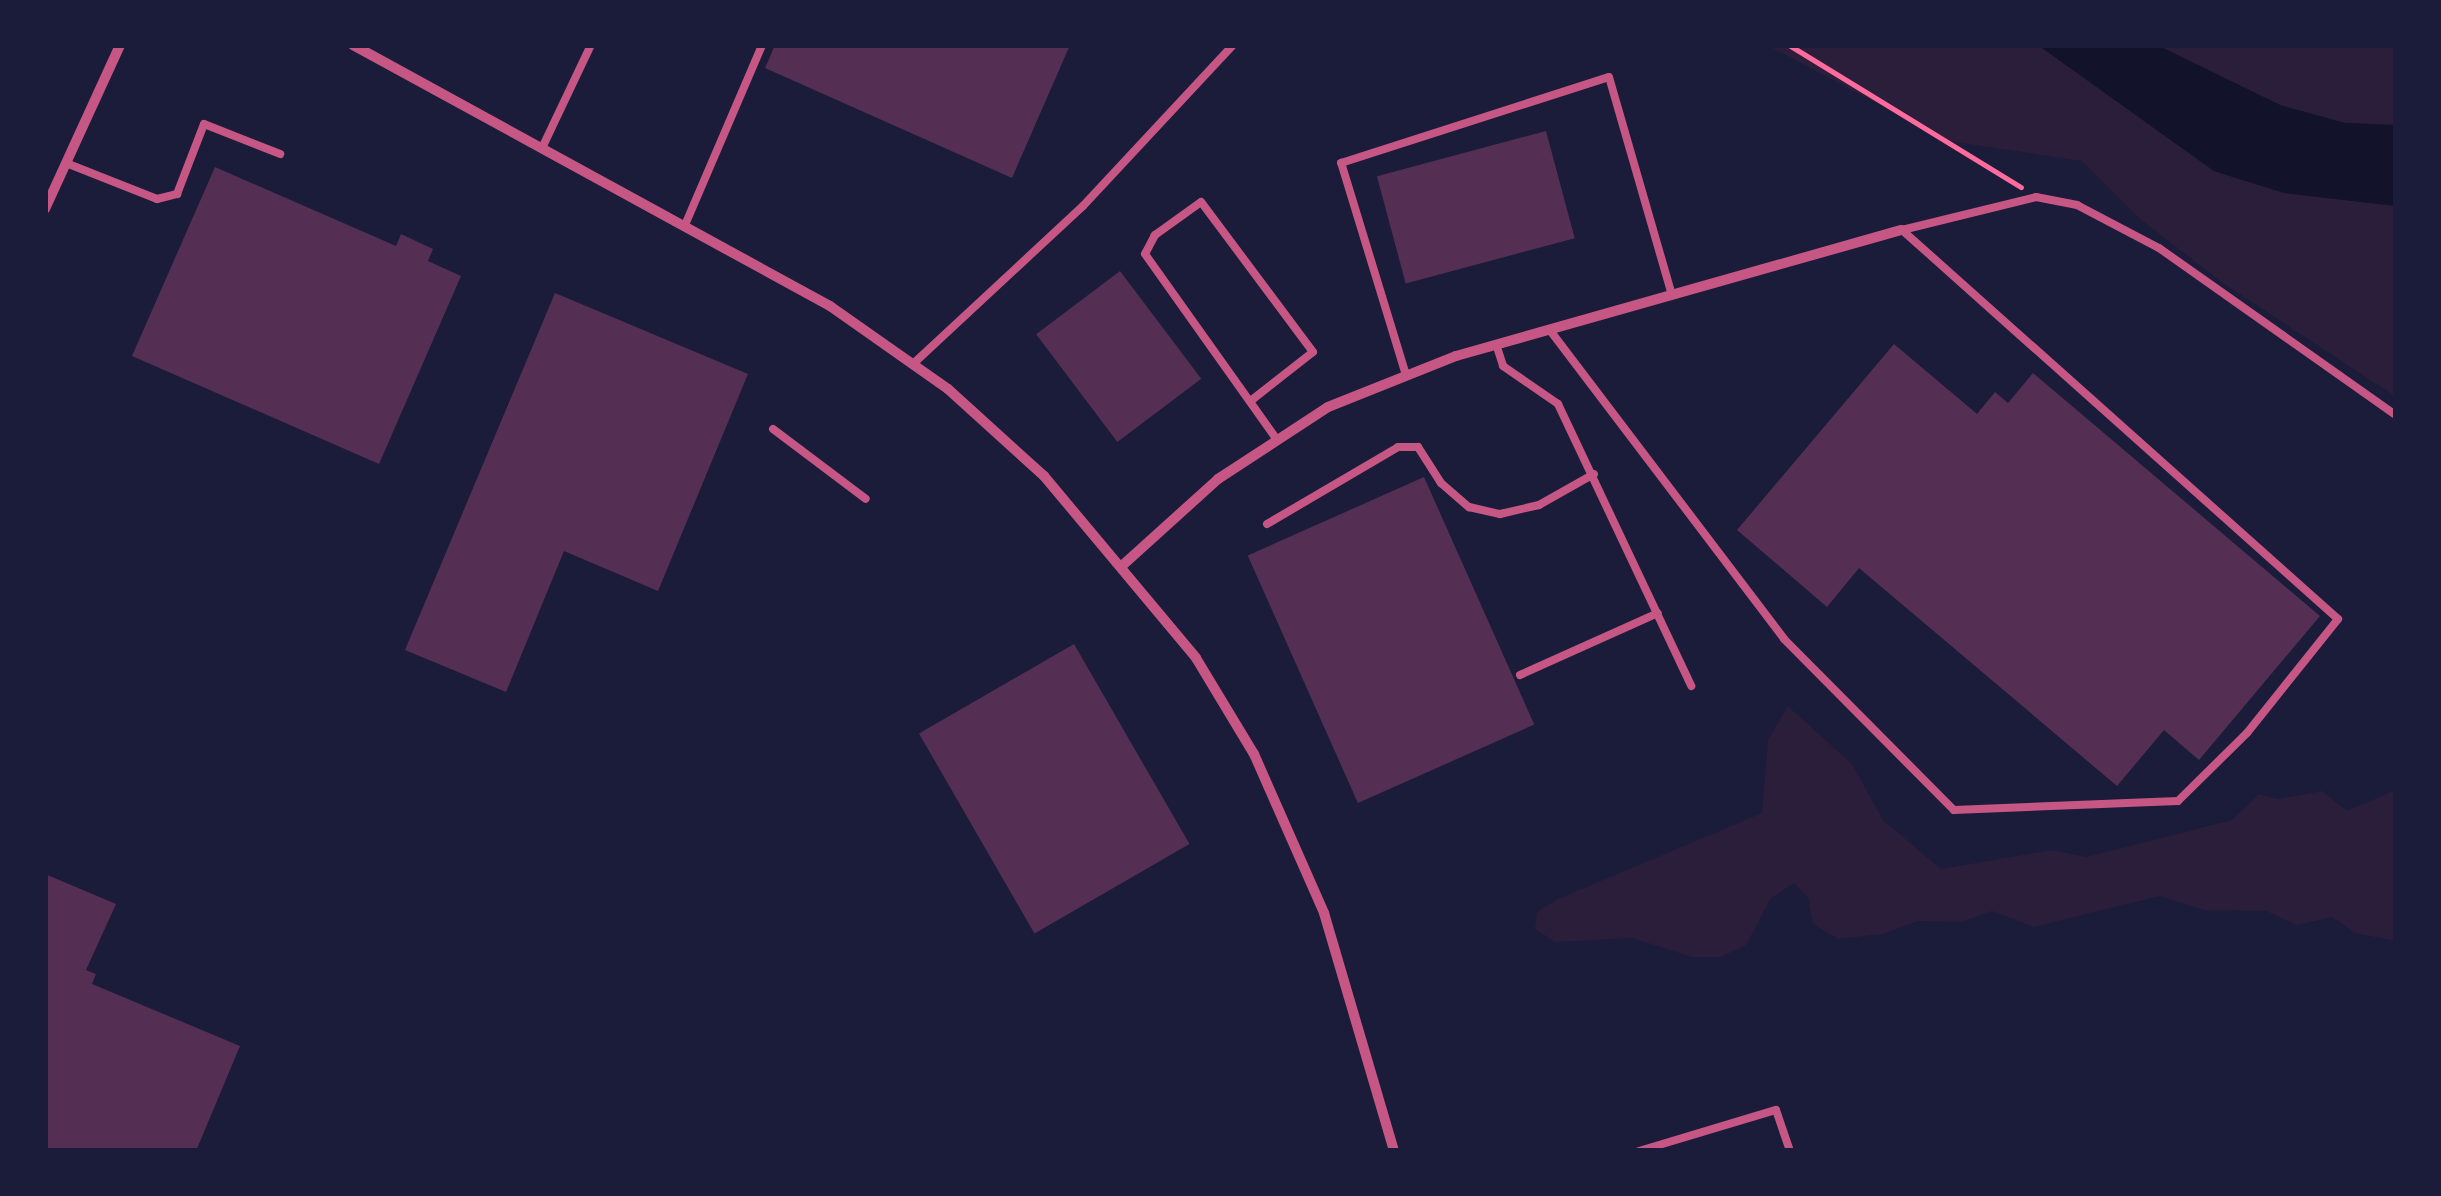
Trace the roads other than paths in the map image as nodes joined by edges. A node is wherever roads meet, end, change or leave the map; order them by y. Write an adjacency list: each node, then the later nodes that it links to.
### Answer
1 (120, 45): 8 (street)
2 (353, 45): 6 (street)
3 (591, 45): 6 (lane)
4 (762, 45): 10 (lane)
5 (1233, 45): 15 (lane)
6 (543, 146): 10 (street)
7 (280, 154): 8 (lane)
8 (66, 163): 9 (street)
9 (45, 208)
10 (685, 225): 15 (street)
11 (1902, 230): 12 (street); 13 (lane); 18 (lane)
12 (1671, 292): 13 (street); 16 (lane)
13 (1549, 329): 14 (street)
14 (1496, 344): 16 (street); 21 (lane)
15 (914, 363): 24 (street)
16 (1406, 375): 20 (street)
17 (1253, 399): 17 (lane); 20 (lane)
18 (2396, 416)
19 (774, 428): 22 (lane)
20 (1275, 437): 24 (street)
21 (1594, 474): 23 (lane); 25 (lane)
22 (866, 499)
23 (1267, 524)
24 (1124, 564): 28 (street)
25 (1658, 613): 26 (lane); 27 (lane)
26 (1520, 675)
27 (1691, 686)
28 (1394, 1151)
29 (1640, 1151): 30 (lane)
30 (1790, 1151)

